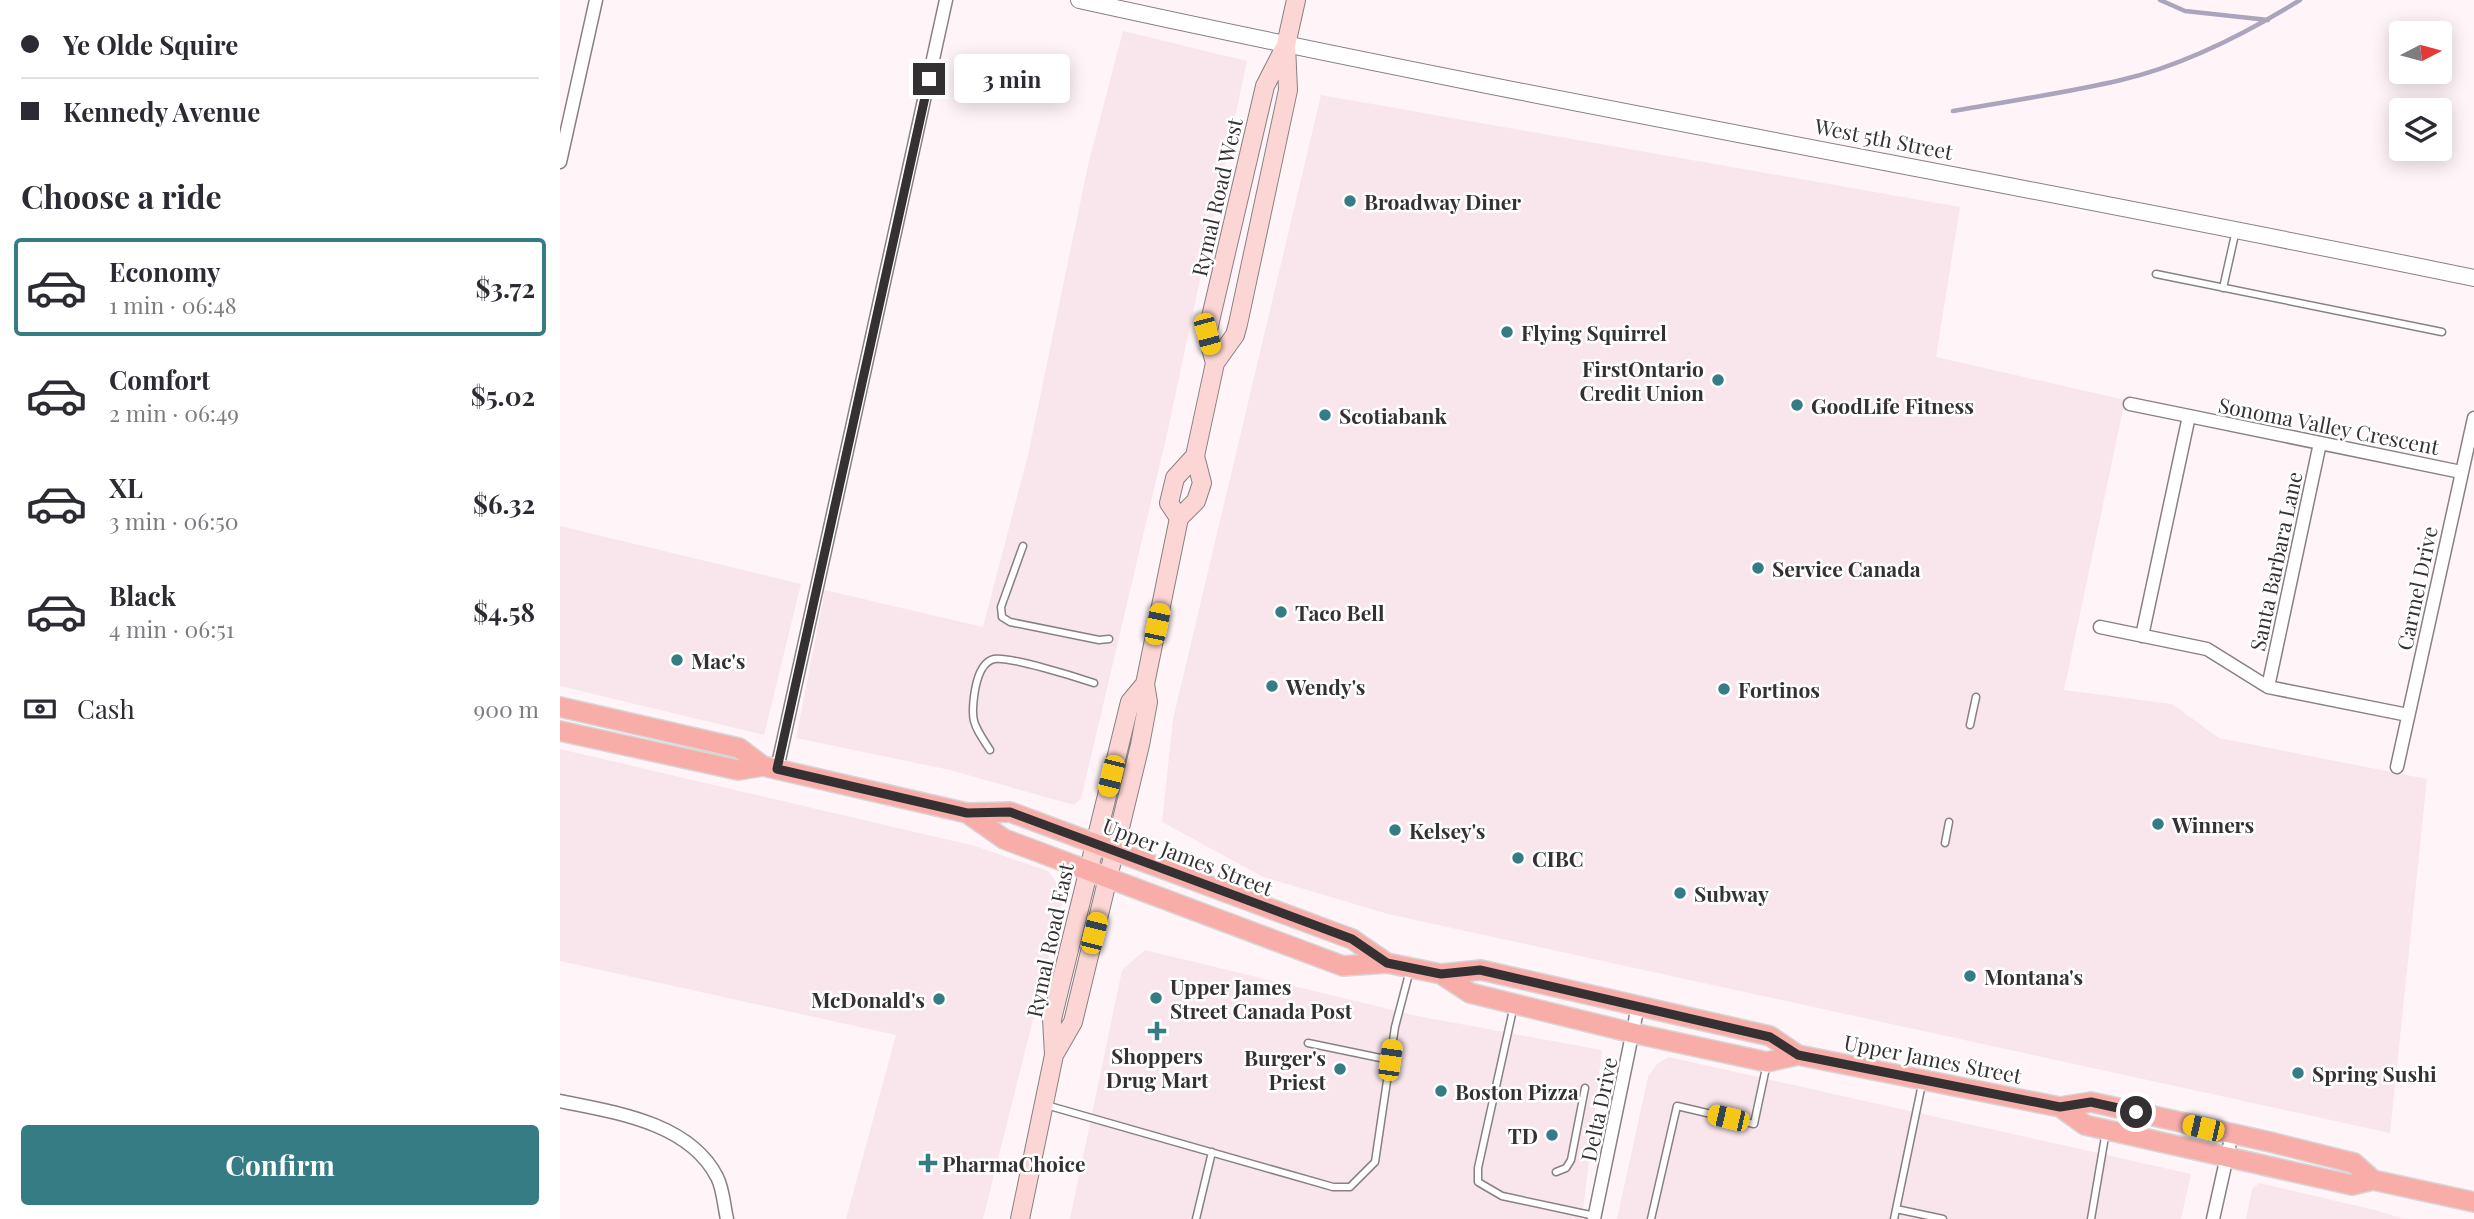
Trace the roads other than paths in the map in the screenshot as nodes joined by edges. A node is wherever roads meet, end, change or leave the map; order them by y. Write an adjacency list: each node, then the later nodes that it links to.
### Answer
1 (596, 0): 6 (street)
2 (946, 0): 34 (street)
3 (1079, 0): 5 (street, West 5th Street)
4 (1296, 0): 5 (main road, Rymal Road West)
5 (1286, 45): 7 (street, West 5th Street); 12 (main road, Rymal Road West); 12 (main road, Rymal Road West)
6 (560, 162)
7 (2236, 228): 9 (street, West 5th Street); 10 (lane)
8 (2156, 274): 10 (lane)
9 (2474, 278)
10 (2223, 288): 11 (lane)
11 (2442, 332)
12 (1215, 363): 17 (main road, Rymal Road West)
13 (2130, 404): 14 (street, Sonoma Valley Crescent)
14 (2189, 416): 16 (street, Sonoma Valley Crescent); 22 (street, Sonoma Valley Crescent)
15 (2474, 418): 18 (street, Carmel Drive)
16 (2320, 443): 18 (street, Sonoma Valley Crescent); 26 (street, Santa Barbara Lane)
17 (1195, 456): 19 (main road, Rymal Road West); 19 (main road, Rymal Road West)
18 (2461, 472): 29 (street, Carmel Drive)
19 (1179, 518): 25 (main road, Rymal Road West)
20 (1023, 546): 23 (lane)
21 (2100, 627): 22 (street)
22 (2142, 636): 26 (street)
23 (1109, 639)
24 (1094, 683): 32 (lane)
25 (1145, 684): 38 (main road, Rymal Road East); 39 (main road, Rymal Road East)
26 (2268, 687): 29 (street)
27 (1976, 697): 30 (lane)
28 (560, 706): 34 (main road, Upper James Street)
29 (2408, 715): 33 (street, Carmel Drive)
30 (1970, 725)
31 (560, 731): 34 (main road, Upper James Street)
32 (990, 750)
33 (2397, 767)
34 (770, 768): 35 (main road, Upper James Street)
35 (967, 813): 38 (main road, Upper James Street); 40 (main road, Upper James Street)
36 (1949, 822): 37 (lane)
37 (1945, 843)
38 (1094, 845): 39 (main road, Upper James Street); 40 (main road, Rymal Road East)
39 (1115, 852): 41 (main road, Rymal Road East); 42 (main road, Upper James Street)
40 (1087, 869): 41 (main road, Upper James Street); 49 (main road, Rymal Road East)
41 (1108, 877): 42 (main road, Upper James Street); 49 (main road, Rymal Road East)
42 (1387, 963): 43 (main road, Upper James Street)
43 (1410, 968): 44 (main road, Upper James Street); 51 (lane)
44 (1441, 974): 45 (main road, Upper James Street); 46 (main road, Upper James Street)
45 (1514, 1004): 47 (main road, Upper James Street); 66 (lane)
46 (1638, 1006): 47 (street, Delta Drive); 50 (main road, Upper James Street)
47 (1633, 1033): 52 (main road, Upper James Street); 66 (street, Delta Drive)
48 (1308, 1043): 51 (lane)
49 (1054, 1055): 56 (main road, Rymal Road East)
50 (1798, 1055): 52 (main road, Upper James Street); 53 (main road, Upper James Street)
51 (1390, 1060): 60 (lane)
52 (1767, 1062): 70 (lane)
53 (1923, 1080): 57 (main road, Upper James Street); 65 (lane)
54 (1585, 1088): 62 (lane)
55 (560, 1101): 67 (street)
56 (1044, 1104): 60 (lane); 68 (main road, Rymal Road East)
57 (2060, 1107): 58 (main road, Upper James Street); 59 (main road, Upper James Street)
58 (2107, 1129): 61 (main road, Upper James Street); 73 (lane)
59 (2232, 1134): 61 (street); 63 (main road, Upper James Street)
60 (1212, 1152): 69 (lane)
61 (2227, 1155): 63 (main road, Upper James Street); 74 (street)
62 (1556, 1172)
63 (2373, 1180): 64 (main road, Upper James Street)
64 (2474, 1202)
65 (1896, 1209): 71 (lane); 72 (lane)
66 (1595, 1218)
67 (727, 1219)
68 (1020, 1219)
69 (1196, 1219)
70 (1651, 1219)
71 (1894, 1219)
72 (1943, 1219)
73 (2091, 1219)
74 (2213, 1219)

